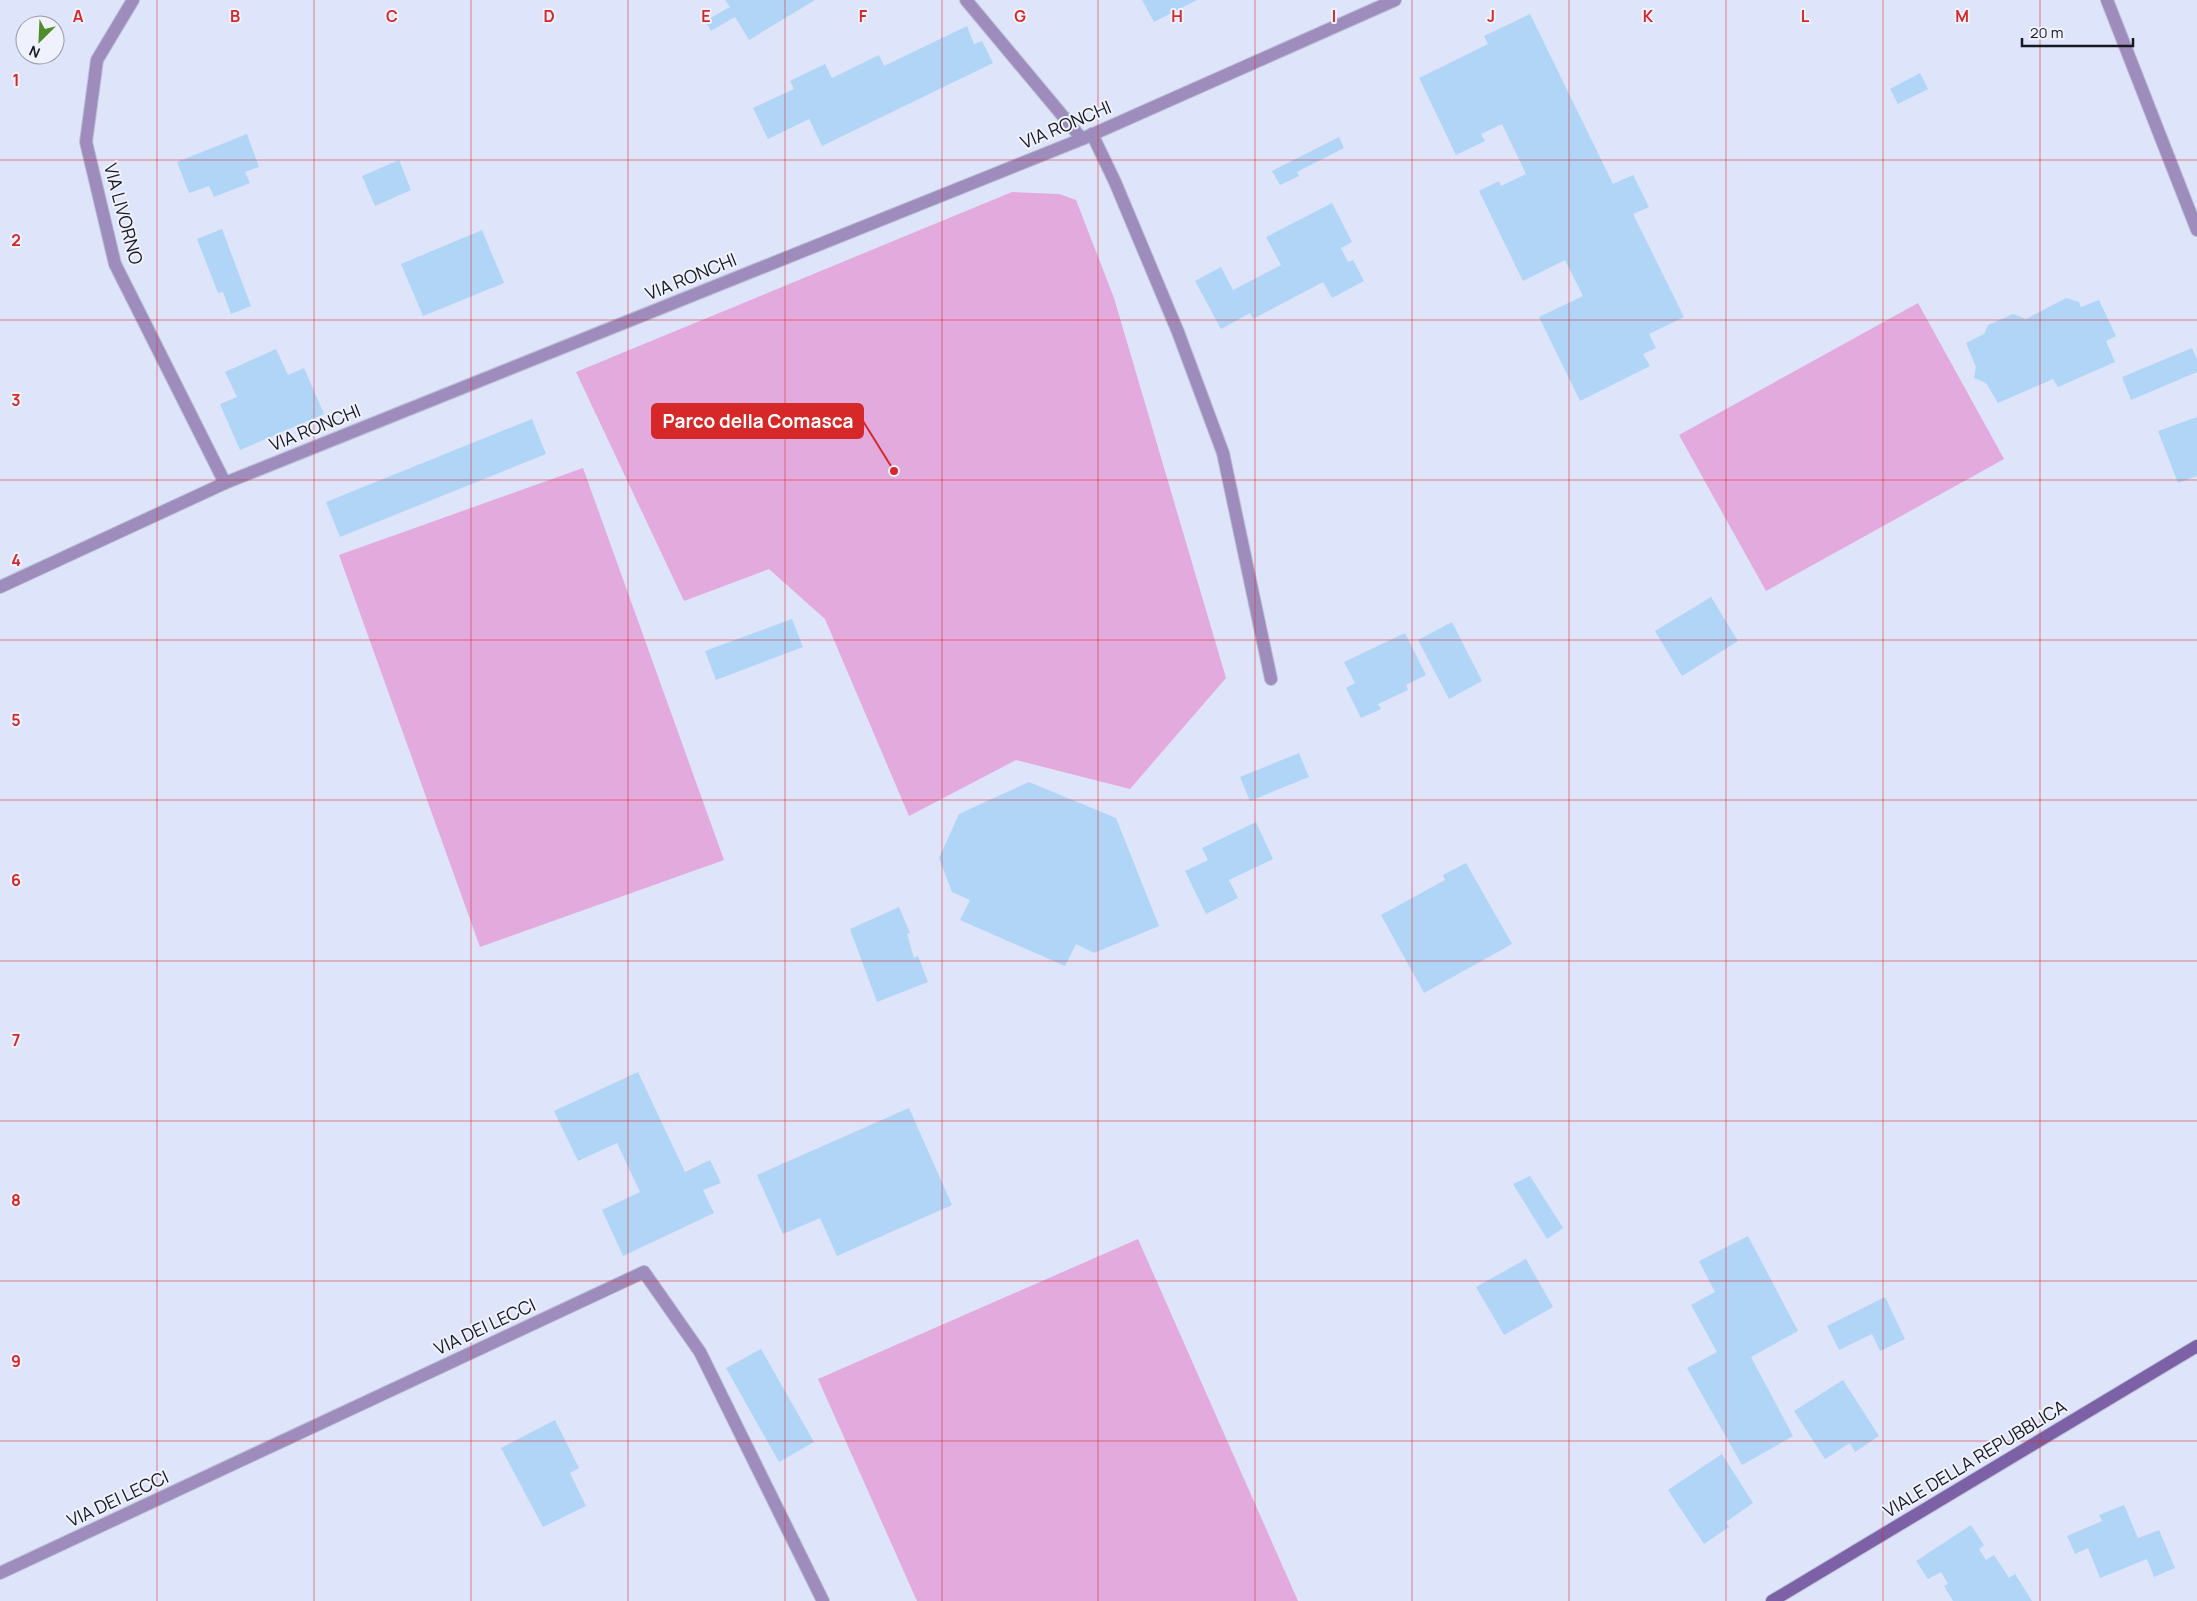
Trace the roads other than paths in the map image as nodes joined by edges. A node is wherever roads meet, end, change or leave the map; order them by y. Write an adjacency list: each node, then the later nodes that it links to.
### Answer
1 (133, 0): 7 (street, VIA LIVORNO)
2 (966, 0): 5 (street)
3 (1395, 0): 5 (street, VIA RONCHI)
4 (2107, 0): 6 (street)
5 (1087, 137): 7 (street, VIA RONCHI); 9 (street)
6 (2197, 230)
7 (226, 483): 8 (street, VIA RONCHI)
8 (0, 587)
9 (1271, 679)
10 (2197, 1346): 13 (main road, VIALE DELLA REPUBBLICA)
11 (0, 1573): 12 (street, VIA DEI LECCI)
12 (823, 1601)
13 (1772, 1601)

